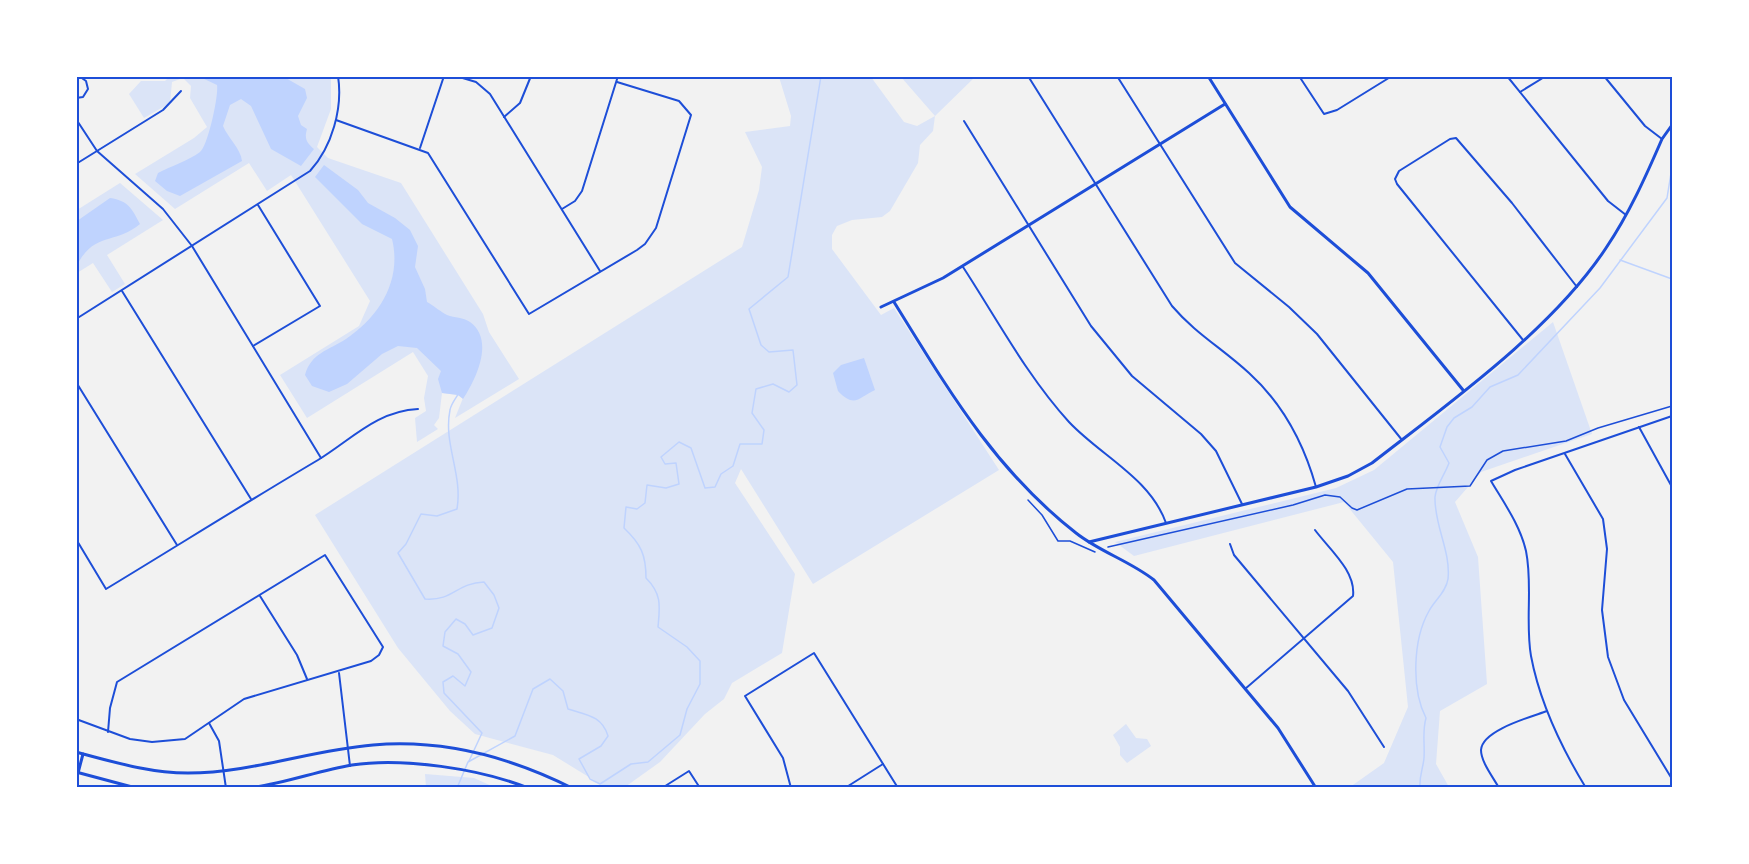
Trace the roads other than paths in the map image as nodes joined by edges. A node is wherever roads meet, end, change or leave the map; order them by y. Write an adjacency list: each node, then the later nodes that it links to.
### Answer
1 (79, 76): 18 (street)
2 (338, 76): 22 (street)
3 (444, 76): 27 (street)
4 (456, 76): 20 (street)
5 (531, 76): 20 (street)
6 (618, 76): 15 (street)
7 (1028, 76): 30 (street)
8 (1117, 76): 26 (street)
9 (1208, 76): 19 (street)
10 (1299, 76): 11 (street)
11 (1392, 76)
12 (1507, 76): 17 (street)
13 (1546, 76): 17 (street)
14 (1604, 76): 25 (street)
15 (617, 81): 32 (street); 37 (street)
16 (181, 91): 28 (street)
17 (1520, 92): 33 (street)
18 (76, 98)
19 (1225, 104): 26 (street); 46 (street)
20 (504, 117): 32 (street)
21 (76, 119): 28 (street)
22 (336, 120): 27 (street); 31 (street)
23 (964, 121): 34 (street)
24 (1672, 125): 25 (street)
25 (1662, 139): 33 (street)
26 (1159, 144): 30 (street); 50 (street)
27 (420, 148): 37 (street)
28 (97, 151): 29 (street); 35 (street)
29 (76, 164)
30 (1094, 185): 34 (street); 53 (street)
31 (258, 205): 35 (street); 44 (street)
32 (562, 209): 37 (street)
33 (1626, 215): 38 (street)
34 (1028, 225): 36 (street); 56 (street)
35 (192, 246): 39 (street); 44 (street)
36 (963, 266): 40 (street); 57 (street)
37 (600, 271)
38 (1577, 287): 43 (street); 43 (street)
39 (122, 291): 42 (street); 55 (street)
40 (894, 302): 41 (street); 60 (street)
41 (881, 307)
42 (76, 319)
43 (1523, 341): 46 (street)
44 (253, 346): 52 (street)
45 (76, 382): 62 (street)
46 (1463, 390): 50 (street)
47 (418, 409): 52 (street)
48 (1672, 416): 49 (street)
49 (1639, 428): 51 (street); 54 (street)
50 (1402, 440): 53 (street)
51 (1565, 454): 68 (street); 80 (street)
52 (321, 458): 55 (street)
53 (1316, 487): 56 (street)
54 (1672, 487)
55 (251, 499): 62 (street)
56 (1242, 504): 57 (street)
57 (1166, 523): 60 (street)
58 (1315, 530): 64 (street)
59 (76, 539): 62 (street)
60 (1089, 542): 67 (street)
61 (1230, 544): 64 (street)
62 (177, 545)
63 (260, 596): 65 (street); 66 (street); 71 (street)
64 (1305, 639): 67 (street); 72 (street)
65 (339, 672): 66 (street); 73 (street)
66 (308, 680): 70 (street)
67 (1245, 688): 91 (street)
68 (1547, 711): 92 (street); 93 (street)
69 (76, 719): 71 (street)
70 (209, 723): 71 (street); 78 (street)
71 (108, 732)
72 (1384, 747)
73 (349, 749): 77 (street); 78 (street); 85 (street)
74 (76, 752): 75 (street)
75 (83, 754): 78 (street); 79 (street)
76 (883, 764): 88 (street); 89 (street); 90 (street)
77 (350, 765): 83 (street); 84 (street)
78 (224, 771): 82 (street)
79 (77, 772): 81 (street)
80 (1672, 780)
81 (136, 788)
82 (226, 788)
83 (249, 788)
84 (528, 788)
85 (572, 788)
86 (662, 788): 87 (street)
87 (700, 788)
88 (791, 788)
89 (845, 788)
90 (898, 788)
91 (1316, 788)
92 (1499, 788)
93 (1586, 788)

